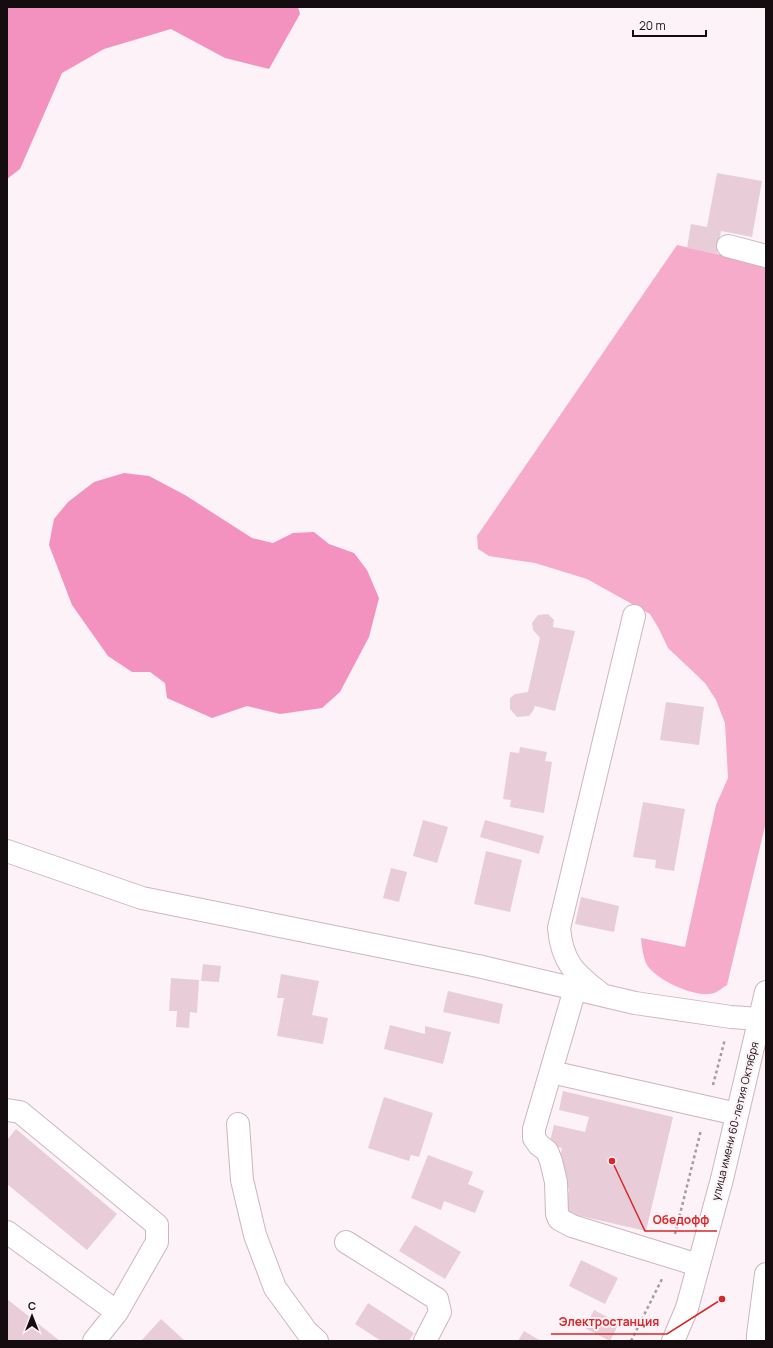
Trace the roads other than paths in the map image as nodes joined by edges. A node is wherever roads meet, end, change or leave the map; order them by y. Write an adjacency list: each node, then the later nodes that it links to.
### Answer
1 (728, 246): 2 (street)
2 (766, 256)
3 (634, 616): 7 (street)
4 (7, 851): 5 (street)
5 (576, 989): 7 (street); 9 (street)
6 (766, 992): 8 (street, улица имени 60-летия Октября)
7 (603, 995): 8 (street)
8 (760, 1019): 11 (street, улица имени 60-летия Октября)
9 (551, 1072): 11 (street); 15 (street)
10 (7, 1110): 17 (street)
11 (737, 1114): 15 (street, улица имени 60-летия Октября)
12 (238, 1124): 19 (street)
13 (7, 1232): 17 (street)
14 (346, 1242): 20 (street)
15 (698, 1265): 21 (street, улица имени 60-летия Октября)
16 (766, 1274): 22 (street)
17 (117, 1312): 18 (street)
18 (94, 1341)
19 (317, 1341)
20 (425, 1341)
21 (674, 1341)
22 (758, 1341)

